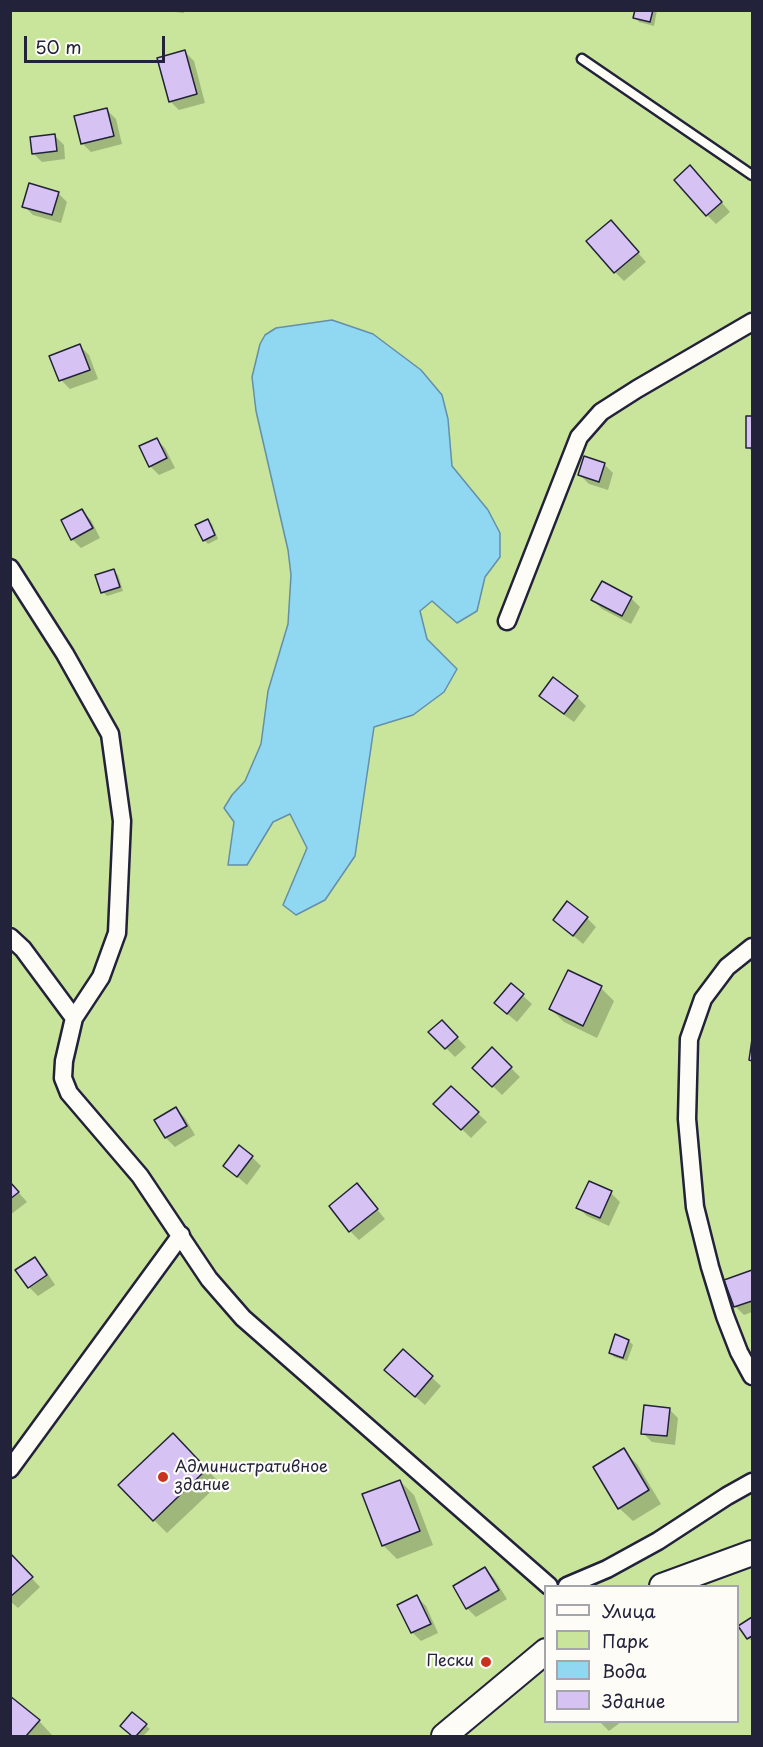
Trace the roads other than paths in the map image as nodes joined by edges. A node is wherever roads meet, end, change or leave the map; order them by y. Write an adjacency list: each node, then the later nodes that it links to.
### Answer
1 (582, 59): 2 (lane)
2 (753, 175)
3 (753, 322): 5 (street)
4 (10, 568): 8 (street)
5 (507, 621)
6 (10, 937): 8 (street)
7 (753, 946): 10 (street)
8 (74, 1018): 9 (street)
9 (181, 1235): 11 (street); 14 (street)
10 (753, 1376)
11 (10, 1469)
12 (753, 1482): 15 (street)
13 (753, 1553): 16 (main road)
14 (547, 1585)
15 (571, 1585)
16 (667, 1585)
17 (544, 1653): 18 (main road)
18 (444, 1737)

